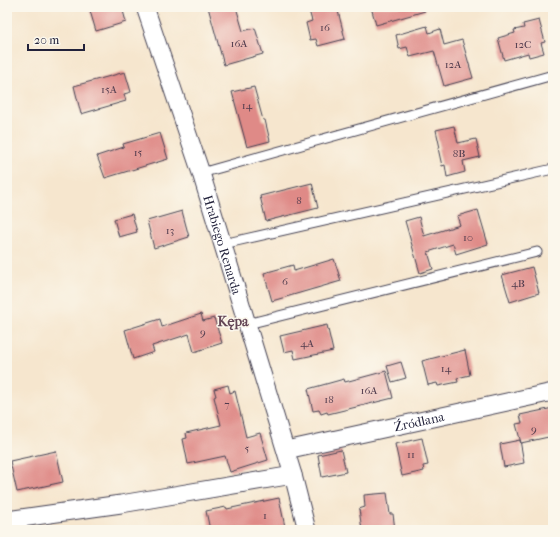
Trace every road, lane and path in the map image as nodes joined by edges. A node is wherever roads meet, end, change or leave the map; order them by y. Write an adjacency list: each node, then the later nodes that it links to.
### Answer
1 (146, 7): 4 (street, Hrabiego Renarda)
2 (553, 75): 4 (lane)
3 (553, 169): 5 (lane)
4 (201, 173): 5 (street, Hrabiego Renarda)
5 (223, 244): 7 (street, Hrabiego Renarda)
6 (537, 252): 7 (lane)
7 (247, 324): 9 (street, Hrabiego Renarda)
8 (553, 392): 9 (street, Źródlana)
9 (286, 450): 10 (street, Hrabiego Renarda)
10 (293, 474): 11 (street); 12 (street, Hrabiego Renarda)
11 (7, 520)
12 (307, 530)

